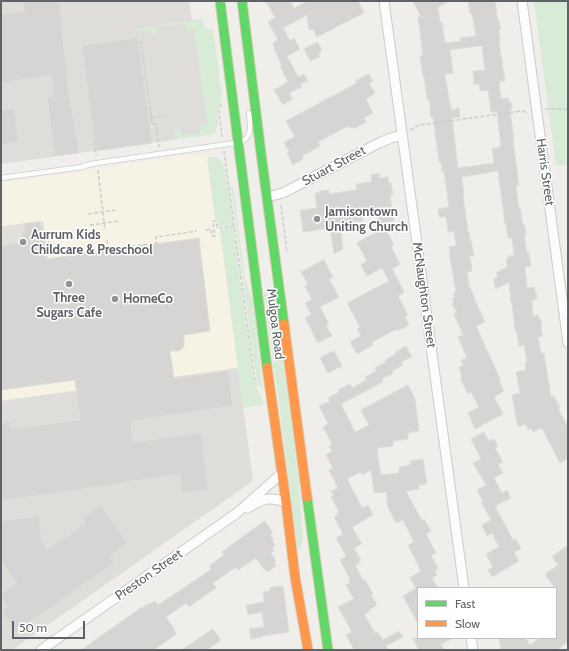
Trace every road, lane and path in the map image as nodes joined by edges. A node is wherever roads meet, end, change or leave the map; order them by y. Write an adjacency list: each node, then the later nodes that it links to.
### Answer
1 (220, 1): 16 (main road, Mulgoa Road)
2 (242, 1): 5 (main road, Mulgoa Road)
3 (384, 1): 14 (street, McNaughton Street)
4 (522, 1): 37 (street, Harris Street)
5 (244, 16): 6 (lane); 21 (main road, Mulgoa Road)
6 (241, 31)
7 (141, 42): 13 (path)
8 (248, 109): 16 (lane)
9 (543, 109): 10 (path)
10 (568, 109)
11 (529, 114): 14 (path)
12 (166, 116): 13 (path)
13 (151, 118): 17 (path)
14 (402, 135): 21 (street, Stuart Street); 41 (street, McNaughton Street)
15 (94, 142): 18 (path)
16 (239, 142): 20 (lane); 38 (main road, Mulgoa Road)
17 (159, 148)
18 (96, 156)
19 (98, 170): 23 (path)
20 (1, 178)
21 (267, 197): 45 (main road, Mulgoa Road)
22 (117, 210): 23 (path)
23 (103, 212): 24 (path); 26 (path)
24 (88, 214)
25 (119, 221): 26 (path)
26 (104, 223): 27 (path); 29 (path)
27 (90, 225)
28 (235, 226): 30 (path)
29 (105, 230)
30 (206, 230)
31 (197, 232): 36 (path)
32 (66, 233): 35 (path)
33 (99, 236): 36 (path)
34 (107, 240): 36 (path)
35 (44, 246)
36 (108, 249)
37 (568, 343)
38 (282, 473): 39 (main road, Mulgoa Road); 40 (street, Preston Street)
39 (286, 502): 40 (street, Preston Street); 44 (main road, Mulgoa Road)
40 (237, 513): 43 (street, Preston Street)
41 (464, 587)
42 (471, 639): 46 (street)
43 (41, 650)
44 (308, 650)
45 (328, 650)
46 (472, 650)

